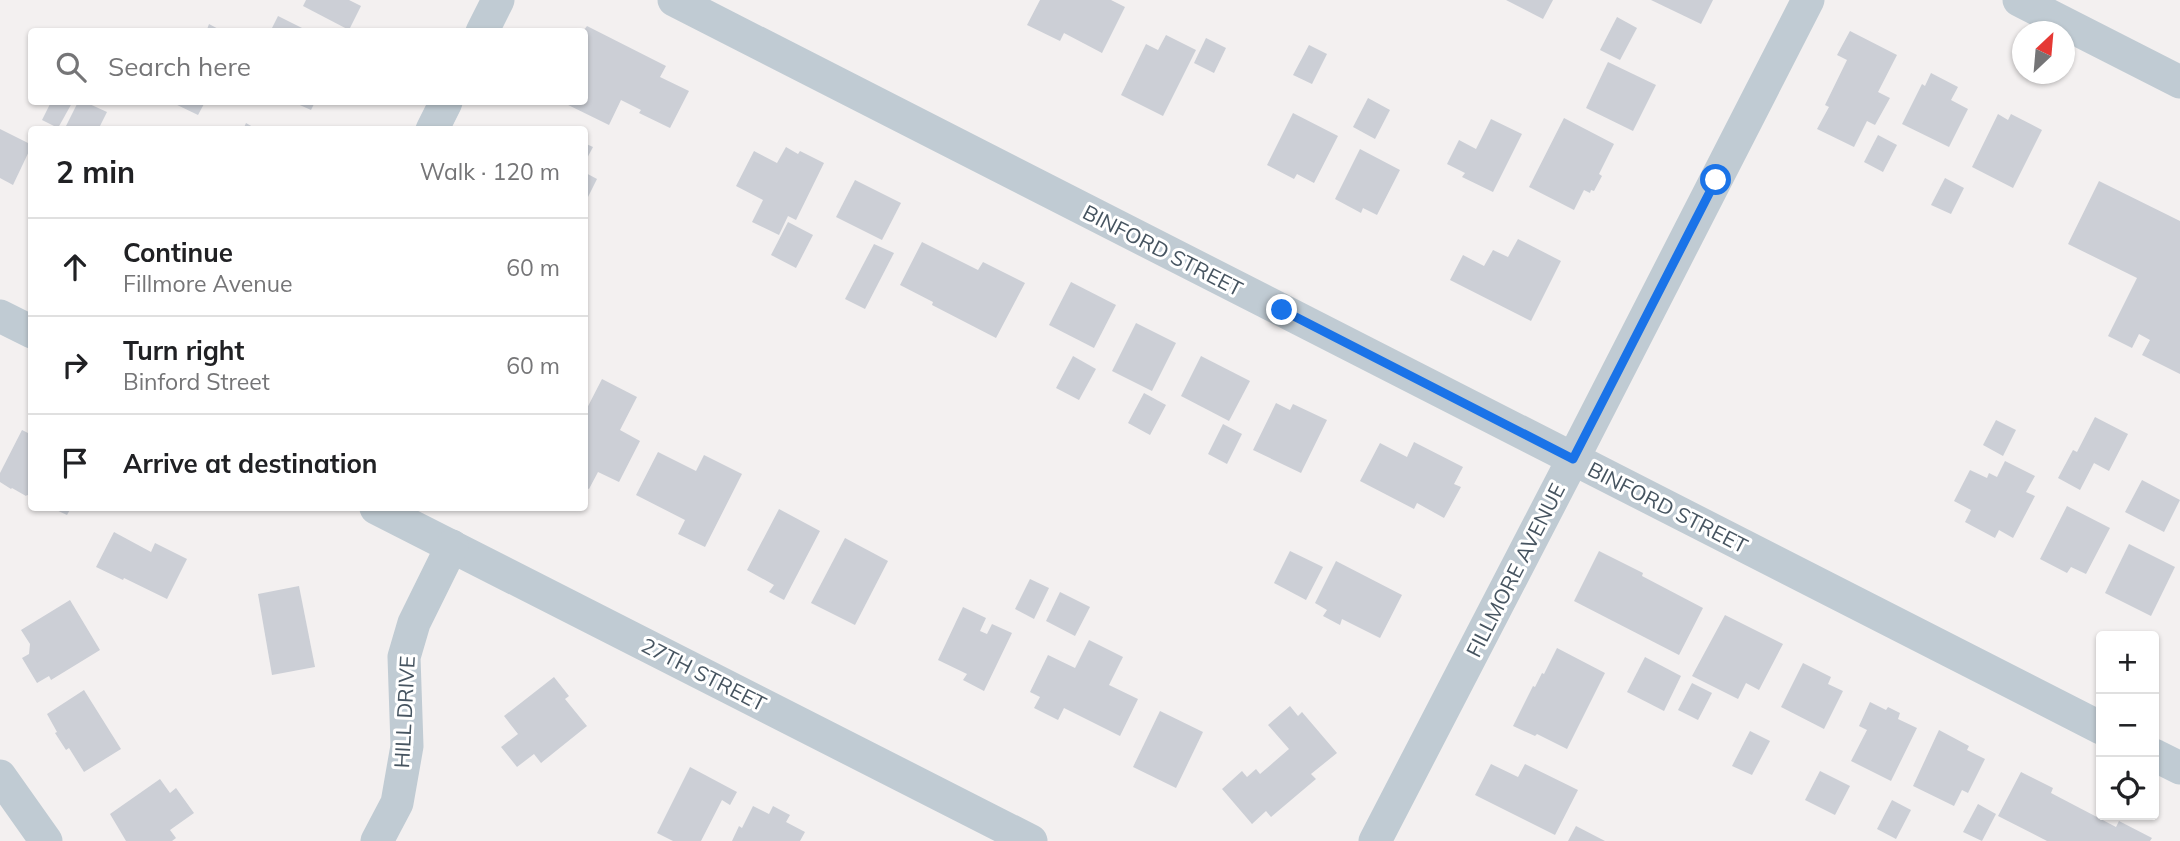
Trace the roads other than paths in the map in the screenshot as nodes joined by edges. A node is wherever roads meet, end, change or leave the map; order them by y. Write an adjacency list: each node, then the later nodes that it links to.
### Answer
1 (498, 0): 5 (street)
2 (674, 0): 11 (street, BINFORD STREET)
3 (1808, 0): 11 (street, FILLMORE AVENUE)
4 (2020, 0): 6 (street)
5 (484, 28)
6 (2180, 82)
7 (444, 105): 8 (street)
8 (434, 126)
9 (0, 316): 10 (street)
10 (28, 330)
11 (1573, 459): 14 (street, BINFORD STREET); 21 (street, FILLMORE AVENUE)
12 (382, 511): 13 (street, 27TH STREET)
13 (452, 546): 19 (street, HILL DRIVE); 20 (street, 27TH STREET)
14 (2096, 725)
15 (2158, 757): 16 (street)
16 (2180, 768)
17 (0, 776): 18 (street)
18 (46, 841)
19 (377, 841)
20 (1031, 841)
21 (1375, 841)

